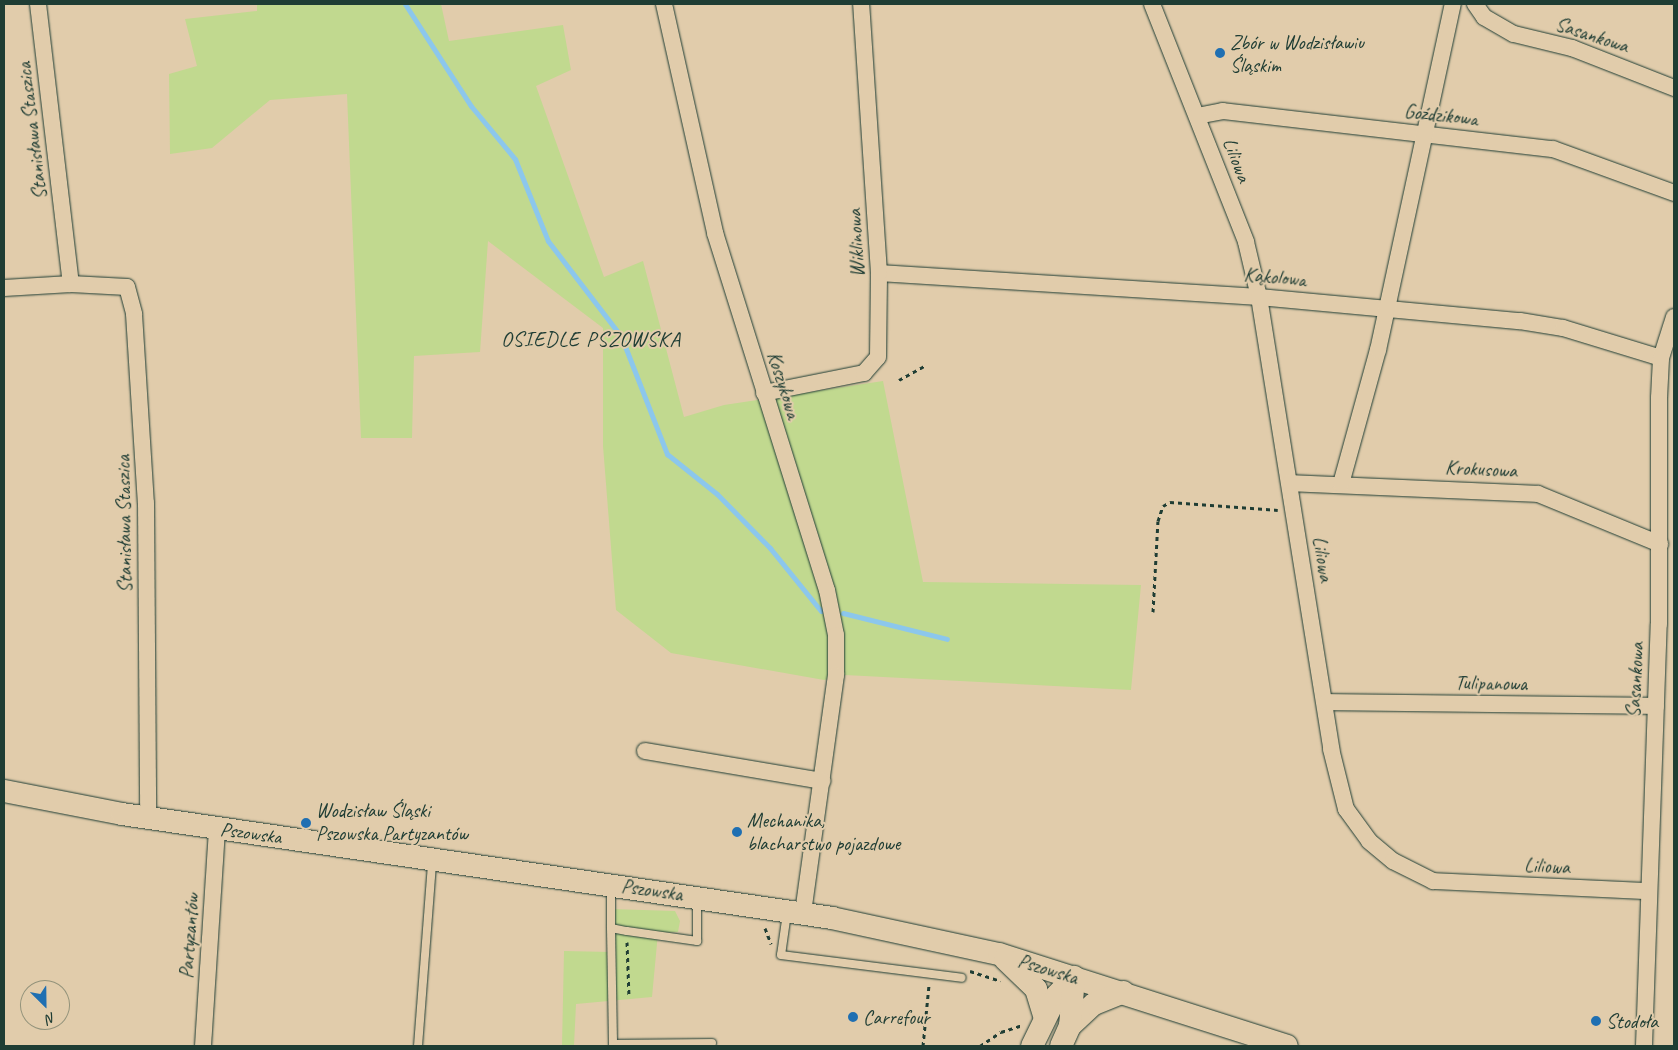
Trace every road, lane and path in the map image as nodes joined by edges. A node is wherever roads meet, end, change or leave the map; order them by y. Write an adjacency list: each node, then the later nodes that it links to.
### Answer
1 (38, 4): 12 (street, Stanisława Staszica)
2 (664, 4): 20 (street, Koszykowa)
3 (861, 4): 11 (street, Wiklinowa)
4 (1152, 4): 8 (street, Liliowa)
5 (1453, 4): 9 (street)
6 (1475, 4): 7 (street, Sasankowa)
7 (1674, 88)
8 (1196, 116): 9 (street, Goździkowa); 14 (street, Liliowa)
9 (1421, 134): 10 (street, Goździkowa); 15 (street)
10 (1674, 193)
11 (879, 272): 14 (street, Kąkolowa); 20 (street, Wiklinowa)
12 (71, 284): 13 (street, Stanisława Staszica); 31 (street, Stanisława Staszica)
13 (4, 288)
14 (1260, 297): 15 (street, Kąkolowa); 21 (street, Liliowa)
15 (1385, 308): 17 (street, Kąkolowa); 22 (street)
16 (1674, 317): 17 (street, Sasankowa)
17 (1661, 358): 24 (street, Sasankowa)
18 (924, 366): 19 (path)
19 (899, 380)
20 (764, 393): 29 (street, Koszykowa)
21 (1290, 483): 22 (street, Krokusowa); 23 (street, Liliowa)
22 (1341, 484): 24 (street, Krokusowa)
23 (1294, 512): 25 (path); 26 (street, Liliowa)
24 (1660, 544): 27 (street, Sasankowa)
25 (1153, 612)
26 (1327, 702): 27 (street, Tulipanowa); 35 (street, Liliowa)
27 (1656, 706): 35 (street, Sasankowa)
28 (645, 751): 29 (street)
29 (822, 781): 37 (street, Koszykowa)
30 (4, 791): 31 (main road, Pszowska)
31 (148, 818): 32 (main road, Pszowska)
32 (217, 828): 33 (main road, Pszowska); 50 (street, Partyzantów)
33 (433, 858): 34 (main road, Pszowska); 51 (lane)
34 (612, 885): 36 (main road, Pszowska); 38 (lane)
35 (1647, 891): 56 (street, Sasankowa)
36 (698, 897): 37 (main road, Pszowska); 39 (lane)
37 (795, 912): 40 (main road, Pszowska); 42 (lane)
38 (611, 928): 39 (lane); 49 (lane)
39 (627, 931): 45 (path)
40 (999, 954): 41 (main road, Pszowska); 46 (main road)
41 (1074, 977): 44 (main road, Pszowska); 46 (main road); 47 (main road)
42 (962, 978)
43 (928, 985): 52 (path)
44 (1124, 992): 47 (main road); 55 (main road, Pszowska)
45 (629, 996)
46 (1037, 1021): 53 (path); 54 (main road)
47 (1066, 1036)
48 (712, 1043): 49 (lane)
49 (613, 1045)
50 (203, 1046)
51 (418, 1046)
52 (923, 1046)
53 (980, 1046)
54 (1032, 1046)
55 (1287, 1046)
56 (1644, 1046)

